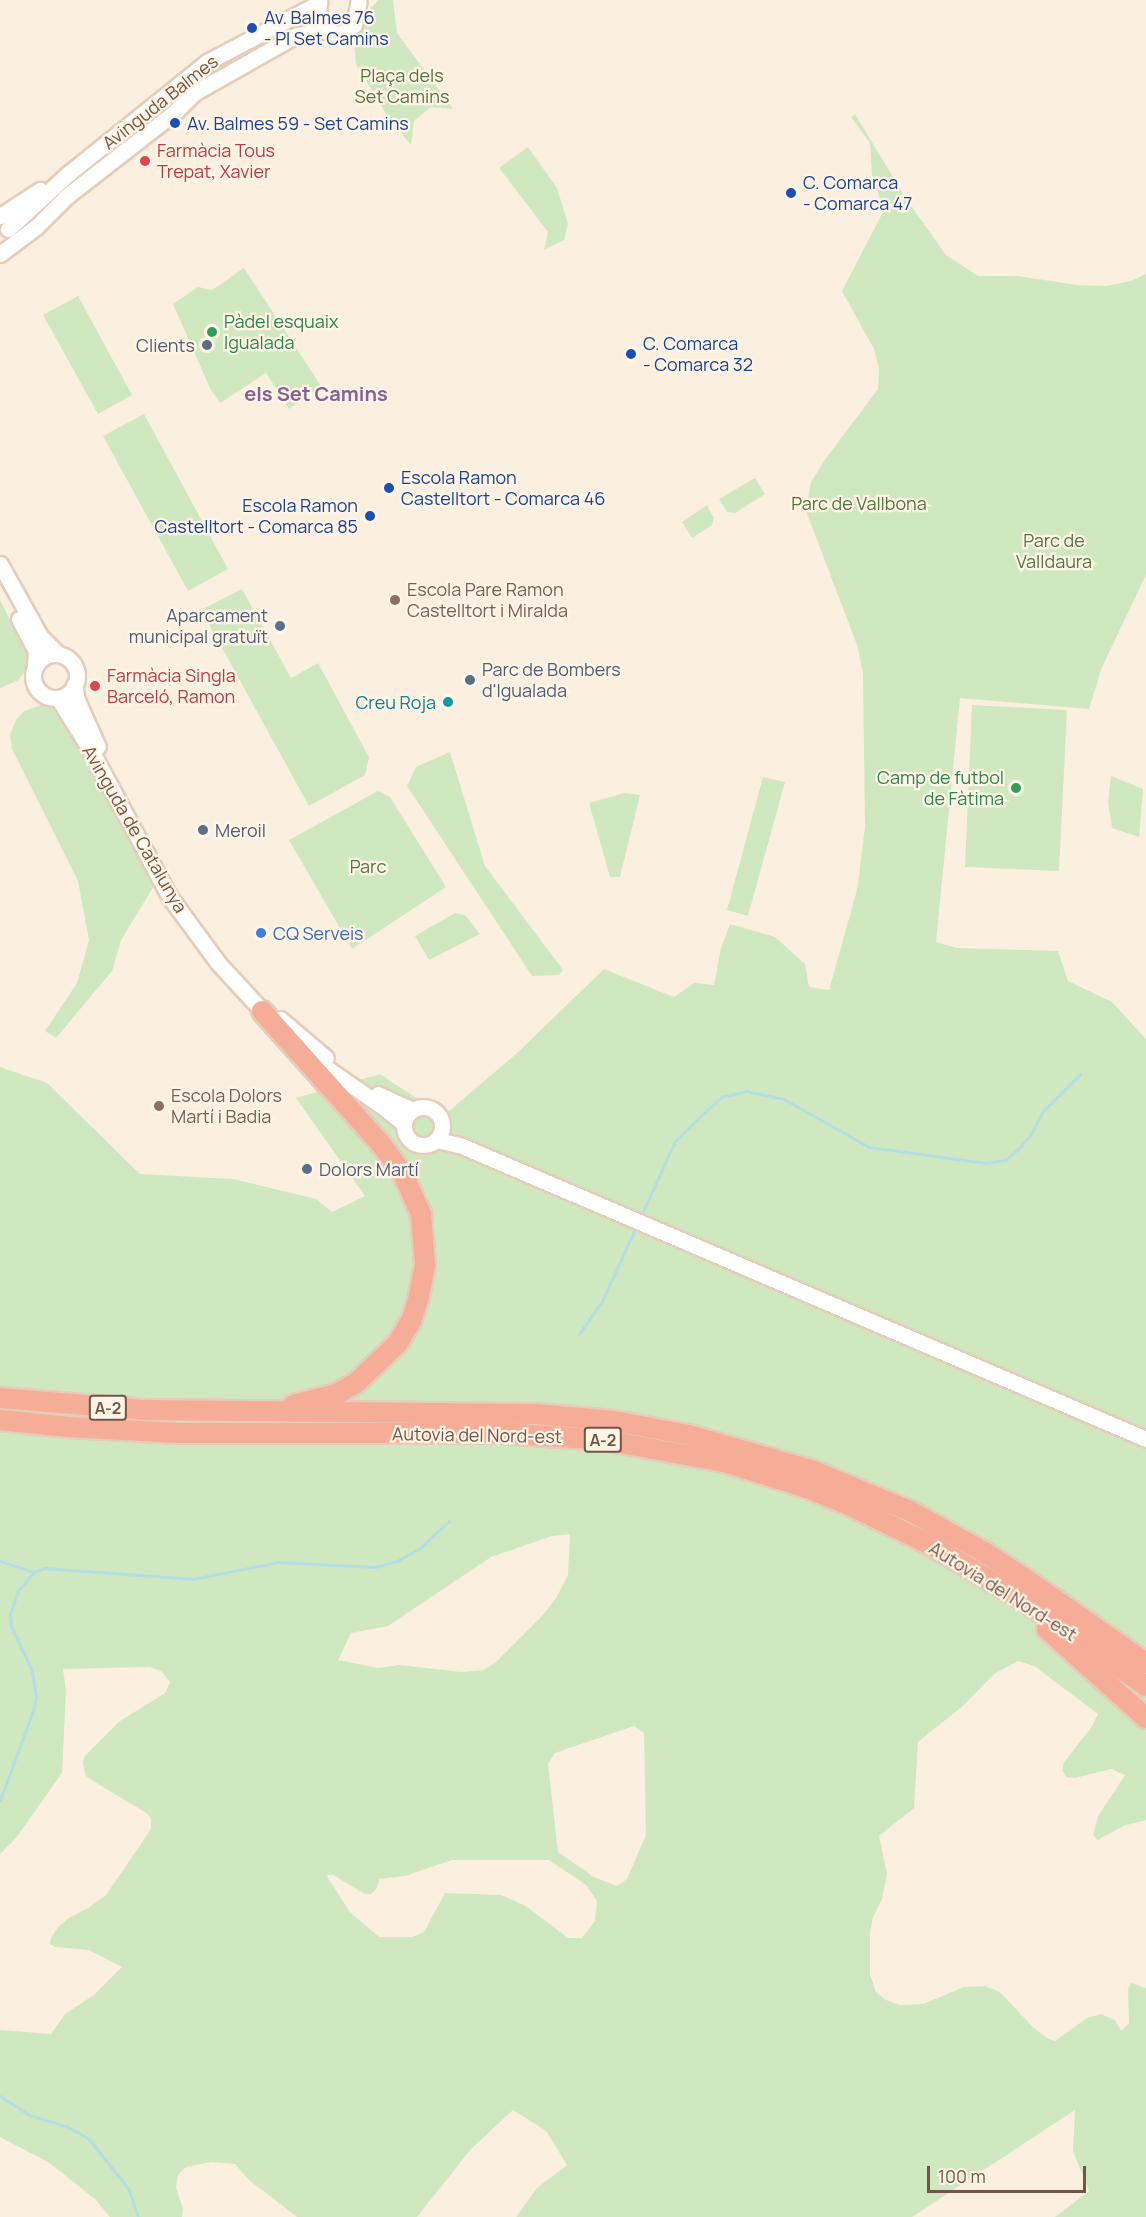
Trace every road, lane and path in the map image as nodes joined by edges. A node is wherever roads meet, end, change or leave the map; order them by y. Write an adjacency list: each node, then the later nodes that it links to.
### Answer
1 (319, 1): 3 (street); 5 (street, Avinguda Balmes)
2 (361, 2): 3 (street, Avinguda Balmes)
3 (323, 30): 4 (street, Avinguda Balmes)
4 (84, 181): 5 (street, Avinguda Balmes); 6 (street, Avinguda Balmes)
5 (3, 226)
6 (0, 254)
7 (0, 564): 9 (street)
8 (0, 582): 10 (street)
9 (58, 654): 10 (street); 11 (street)
10 (35, 666): 12 (street)
11 (74, 685): 12 (street); 14 (street, Avinguda de Catalunya)
12 (58, 698): 13 (street, Avinguda de Catalunya)
13 (262, 1011): 15 (street, Avinguda de Catalunya); 18 (highway)
14 (413, 1110): 15 (street); 16 (street)
15 (404, 1124): 16 (street)
16 (440, 1135): 20 (street)
17 (0, 1398): 18 (highway, Autovia del Nord-est / A-2)
18 (216, 1412): 22 (highway, Autovia del Nord-est / A-2)
19 (0, 1420): 21 (highway, Autovia del Nord-est / A-2)
20 (1146, 1439)
21 (1022, 1599): 23 (highway, Autovia del Nord-est / A-2); 24 (highway)
22 (1146, 1663)
23 (1146, 1686)
24 (1146, 1718)

